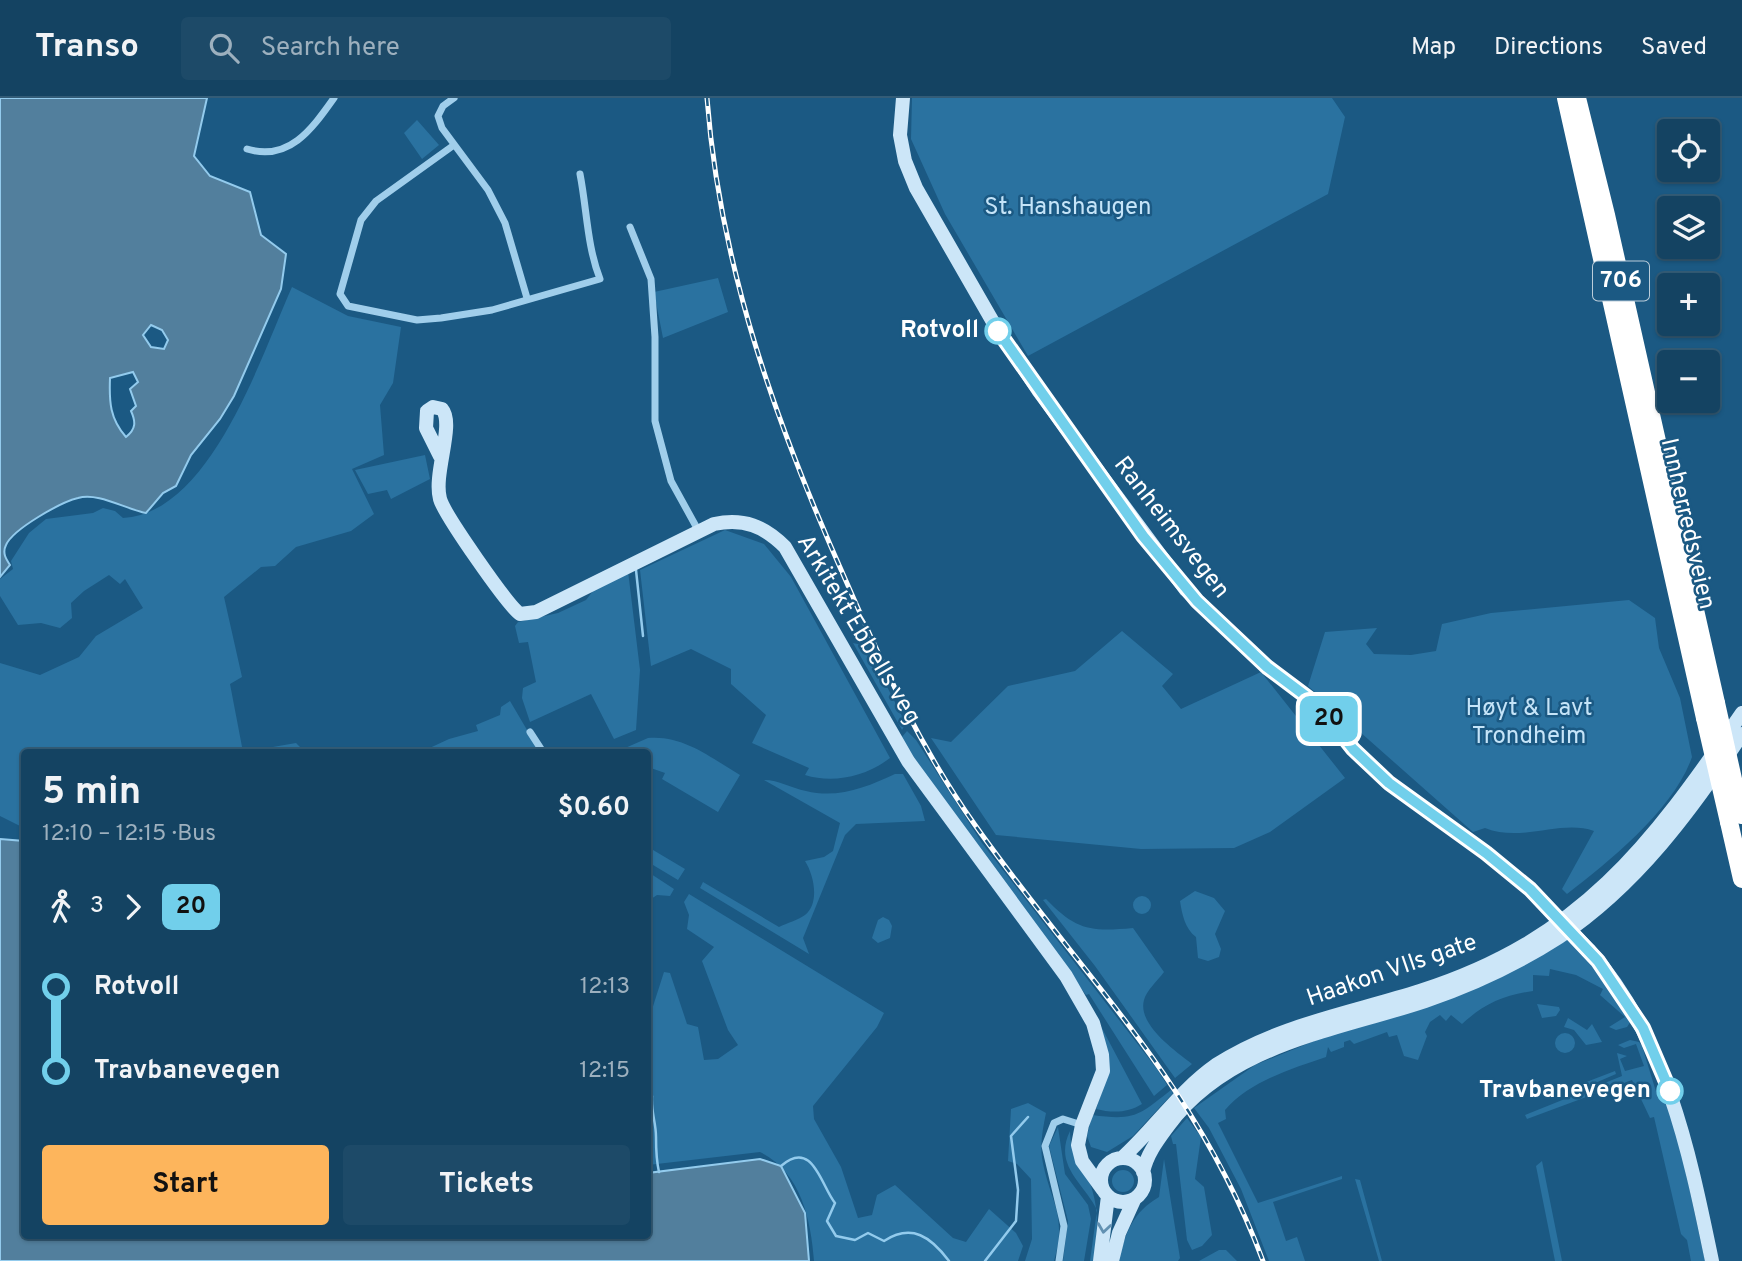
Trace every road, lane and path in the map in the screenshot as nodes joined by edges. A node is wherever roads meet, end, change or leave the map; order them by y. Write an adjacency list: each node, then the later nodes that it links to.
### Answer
1 (334, 98): 9 (street)
2 (454, 98): 8 (street)
3 (903, 98): 30 (street, Ranheimsvegen, bridge)
4 (1554, 98): 7 (highway)
5 (1566, 98): 7 (highway, Innherredsveien / 706)
6 (1577, 98): 19 (highway, Innherredsveien / 706, bridge)
7 (1570, 128): 19 (highway, Innherredsveien / 706, bridge)
8 (454, 145): 12 (street); 12 (street)
9 (247, 149)
10 (580, 174): 12 (street)
11 (630, 227): 14 (street)
12 (527, 298)
13 (440, 456): 14 (street, Arkitekt Ebbells veg)
14 (698, 530): 21 (street, Arkitekt Ebbells veg)
15 (1742, 713): 23 (street, Haakon VIIs gate)
16 (530, 732): 18 (street)
17 (1742, 734): 24 (street, Haakon VIIs gate)
18 (541, 749)
19 (1737, 819): 20 (highway, Innherredsveien / 706)
20 (1742, 879)
21 (1082, 1125): 22 (street, Arkitekt Ebbells veg); 27 (street)
22 (1078, 1145): 23 (street); 25 (street)
23 (1116, 1160): 24 (street); 25 (street)
24 (1143, 1172): 26 (street)
25 (1105, 1193): 26 (street); 28 (street, one-way to 28)
26 (1134, 1200): 29 (street)
27 (1059, 1261)
28 (1100, 1261)
29 (1112, 1261)
30 (1712, 1261)

